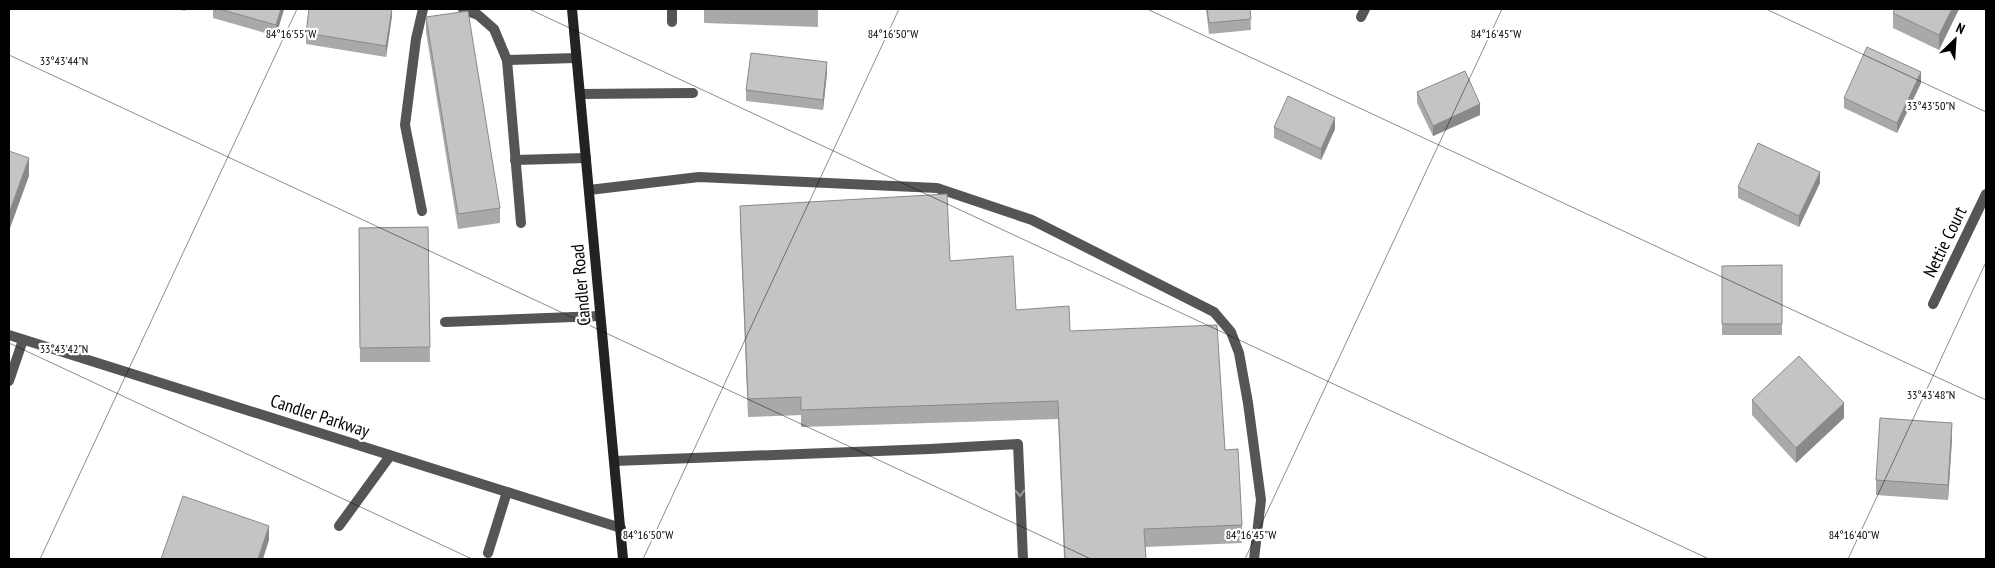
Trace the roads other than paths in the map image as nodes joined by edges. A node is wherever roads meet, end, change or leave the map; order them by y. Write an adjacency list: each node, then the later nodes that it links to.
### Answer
1 (423, 9): 14 (street)
2 (463, 9): 7 (street)
3 (572, 9): 6 (main road, Candler Road)
4 (672, 9): 5 (street)
5 (672, 22)
6 (576, 58): 7 (street); 9 (main road, Candler Road)
7 (507, 60): 11 (street)
8 (693, 93): 9 (street)
9 (580, 94): 10 (main road, Candler Road)
10 (586, 158): 11 (street); 12 (main road, Candler Road)
11 (515, 160): 15 (street)
12 (589, 190): 17 (main road, Candler Road); 30 (street)
13 (1986, 194): 16 (street, Nettie Court)
14 (422, 211)
15 (522, 223)
16 (1933, 304)
17 (600, 316): 18 (street); 23 (main road, Candler Road)
18 (445, 322)
19 (9, 335): 20 (street, Candler Parkway)
20 (23, 340): 21 (street); 22 (street, Candler Parkway)
21 (9, 381)
22 (390, 456): 24 (street, Candler Parkway); 25 (street)
23 (615, 461): 26 (main road, Candler Road); 29 (street, one-way to 29)
24 (507, 492): 26 (street, Candler Parkway); 27 (street)
25 (339, 526)
26 (621, 528): 28 (main road, Candler Road)
27 (488, 553)
28 (623, 559)
29 (1023, 559)
30 (1254, 559)

